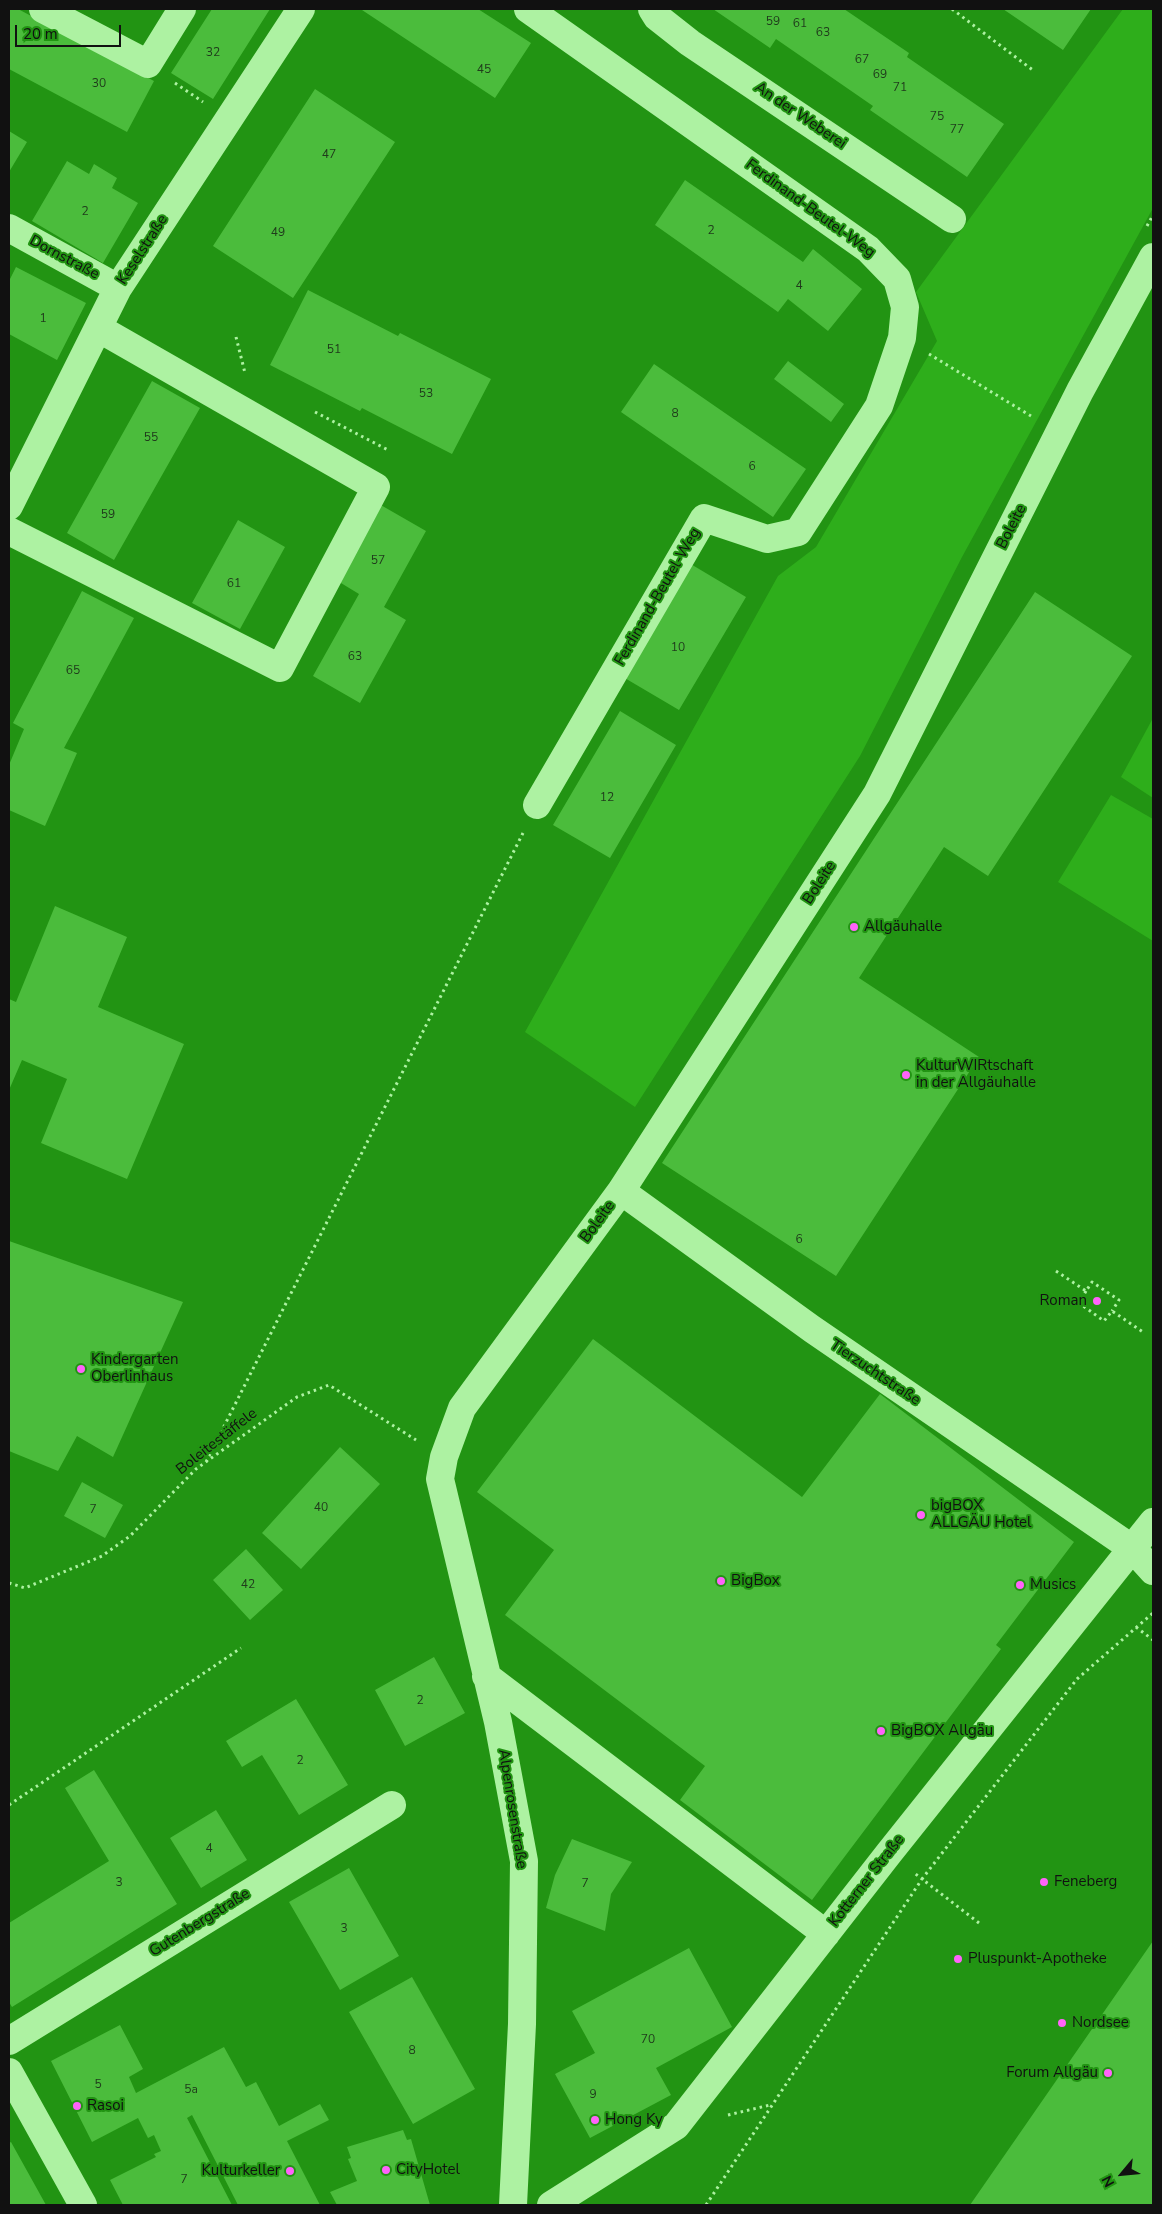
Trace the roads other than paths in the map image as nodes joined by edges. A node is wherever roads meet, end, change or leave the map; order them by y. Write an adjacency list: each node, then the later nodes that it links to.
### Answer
1 (43, 9): 2 (street)
2 (182, 9)
3 (301, 9): 9 (street, Keselstraße)
4 (528, 9): 13 (street, Ferdinand-Beutel-Weg)
5 (652, 9): 6 (street, An der Weberei)
6 (952, 219)
7 (9, 228): 9 (street, Dornstraße)
8 (1153, 256): 14 (street, Boleite)
9 (118, 288): 10 (street, Keselstraße)
10 (98, 328): 11 (street, Keselstraße); 12 (street)
11 (9, 506)
12 (9, 531)
13 (537, 805)
14 (621, 1191): 15 (street, Boleite); 17 (street, Tierzuchtstraße)
15 (442, 1468): 19 (street, Alpenrosenstraße)
16 (1153, 1522): 17 (street, Kotterner Straße)
17 (1143, 1551): 18 (street, Tierzuchtstraße); 21 (street, Kotterner Straße)
18 (1153, 1571)
19 (486, 1676): 21 (street); 25 (street, Alpenrosenstraße)
20 (392, 1805): 22 (street, Gutenbergstraße)
21 (826, 1934): 26 (street, Kotterner Straße)
22 (9, 2041)
23 (9, 2072): 24 (street)
24 (83, 2205)
25 (513, 2205)
26 (550, 2205)

